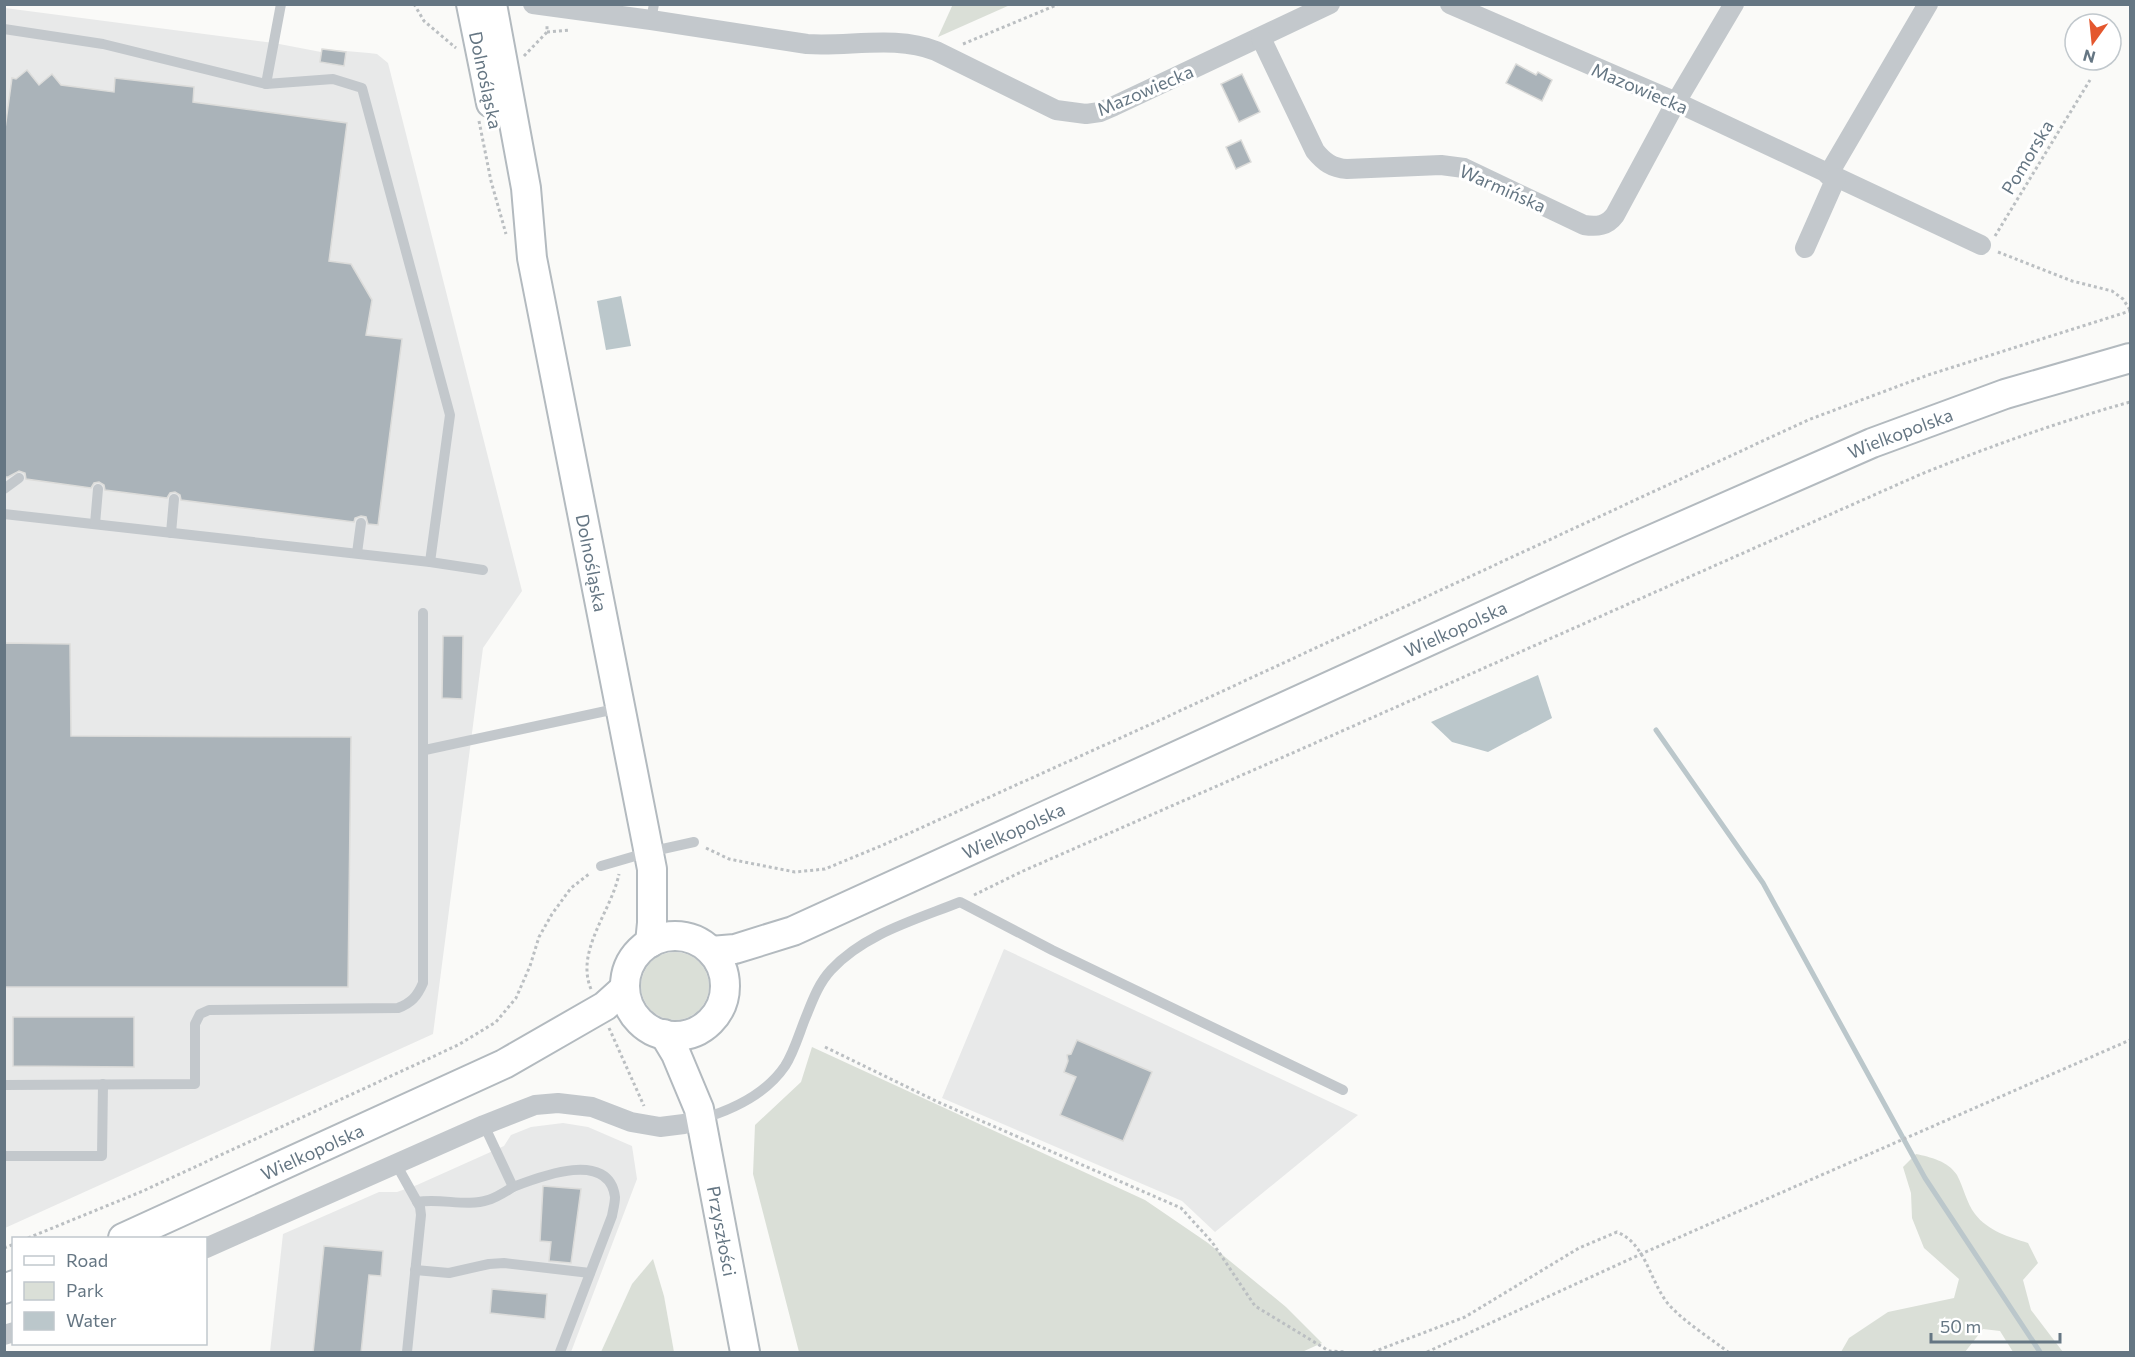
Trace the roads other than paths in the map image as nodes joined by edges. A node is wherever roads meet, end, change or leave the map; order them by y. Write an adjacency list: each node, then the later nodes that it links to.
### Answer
1 (281, 4): 12 (lane)
2 (471, 4): 17 (main road, Dolnośląska)
3 (492, 4): 17 (main road, Dolnośląska)
4 (1330, 4): 11 (street, Mazowiecka)
5 (1450, 4): 13 (street, Mazowiecka)
6 (1734, 4): 13 (street)
7 (1928, 4): 14 (street)
8 (540, 5): 9 (street, Mazowiecka)
9 (652, 12): 11 (street, Mazowiecka)
10 (4, 28): 12 (lane)
11 (1261, 38): 13 (street, Warmińska)
12 (266, 84): 28 (lane)
13 (1676, 102): 14 (street, Mazowiecka)
14 (1832, 176): 15 (street, Mazowiecka); 16 (street)
15 (1984, 246)
16 (1805, 248)
17 (532, 258): 31 (main road, Dolnośląska)
18 (2130, 358): 36 (main road, Wielkopolska)
19 (19, 478): 20 (lane)
20 (4, 489)
21 (98, 489): 25 (lane)
22 (174, 499): 26 (lane)
23 (4, 514): 25 (lane)
24 (361, 523): 27 (lane)
25 (95, 524): 26 (lane)
26 (171, 533): 27 (lane)
27 (357, 554): 28 (lane)
28 (430, 562): 29 (lane)
29 (483, 570)
30 (423, 613): 32 (lane)
31 (621, 708): 32 (lane); 34 (main road, Dolnośląska)
32 (425, 750): 46 (lane)
33 (694, 842): 34 (lane)
34 (650, 861): 35 (lane); 37 (main road, Dolnośląska); 38 (main road, Dolnośląska)
35 (601, 866)
36 (793, 931): 39 (main road, Wielkopolska); 40 (main road, Wielkopolska)
37 (681, 936): 38 (main road); 39 (main road)
38 (650, 942): 41 (main road)
39 (711, 951): 40 (main road)
40 (725, 985): 43 (main road)
41 (625, 988): 42 (main road); 45 (main road, Wielkopolska)
42 (639, 1021): 44 (main road); 45 (main road, Wielkopolska)
43 (698, 1030): 44 (main road); 49 (main road, Przyszłości)
44 (664, 1034): 49 (main road, Przyszłości)
45 (504, 1064): 55 (main road, Wielkopolska)
46 (103, 1084): 47 (lane); 51 (lane)
47 (4, 1085)
48 (1343, 1090): 49 (lane)
49 (700, 1114): 50 (street); 61 (main road, Przyszłości)
50 (484, 1125): 52 (street); 53 (lane)
51 (4, 1156)
52 (396, 1164): 54 (lane); 56 (street)
53 (513, 1187): 54 (lane); 58 (lane)
54 (417, 1202): 57 (lane)
55 (127, 1237)
56 (207, 1248)
57 (415, 1270): 58 (lane); 59 (lane)
58 (590, 1273): 60 (lane)
59 (407, 1353)
60 (560, 1353)
61 (745, 1353)

